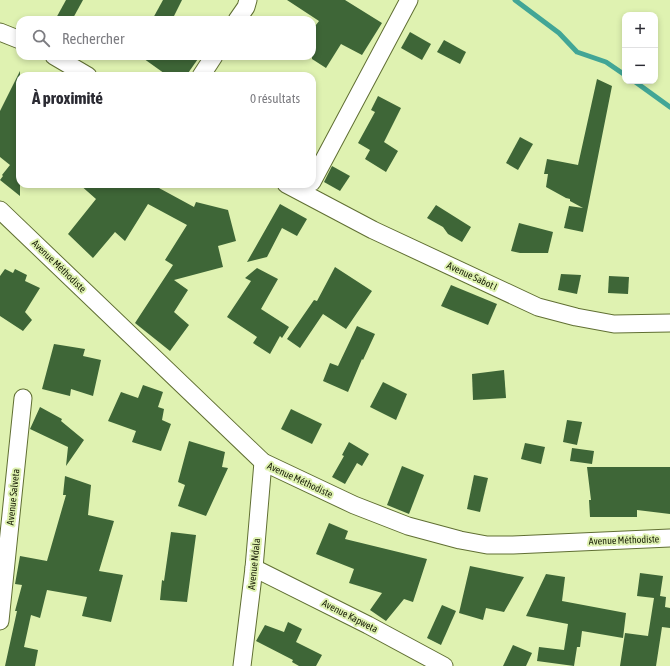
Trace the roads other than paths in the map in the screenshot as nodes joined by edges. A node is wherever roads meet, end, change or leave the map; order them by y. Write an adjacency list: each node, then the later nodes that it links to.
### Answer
1 (248, 0): 3 (street)
2 (409, 0): 10 (street)
3 (240, 16)
4 (0, 32): 5 (street)
5 (16, 38)
6 (61, 60): 8 (street)
7 (211, 60): 9 (street)
8 (81, 72)
9 (204, 72)
10 (316, 176)
11 (311, 188): 13 (street, Avenue Sabot I)
12 (0, 210): 15 (street, Avenue Méthodiste)
13 (670, 323)
14 (23, 398): 18 (street, Avenue Salveta)
15 (263, 462): 16 (street, Avenue Méthodiste); 17 (street, Avenue Ndala)
16 (670, 538)
17 (254, 568): 19 (street, Avenue Ndala); 20 (street, Avenue Kapweta)
18 (0, 620)
19 (242, 666)
20 (444, 666)

